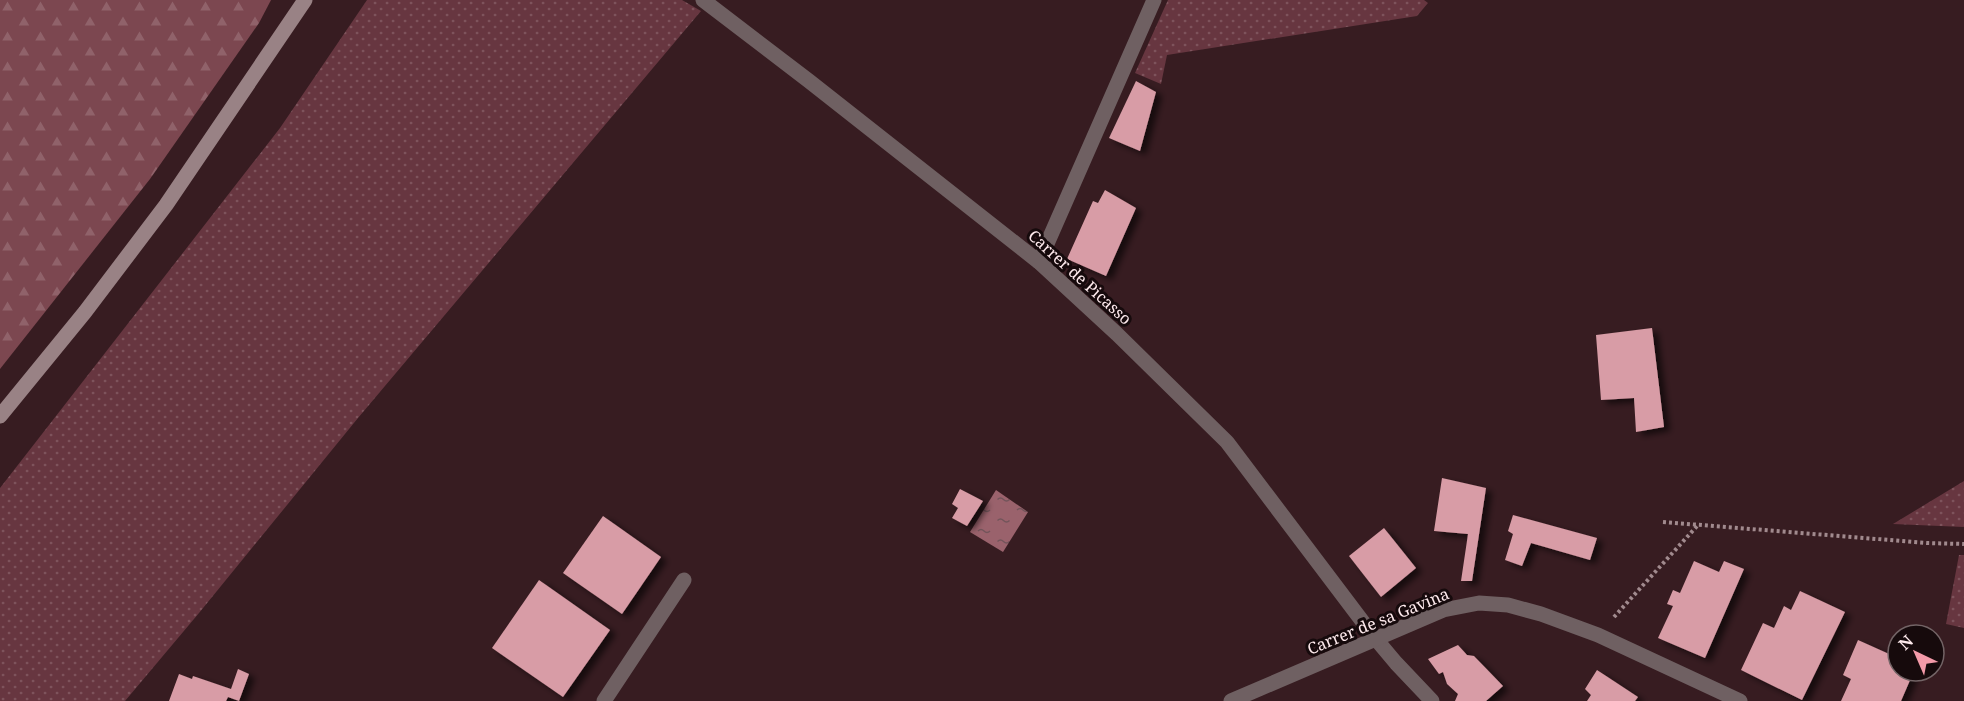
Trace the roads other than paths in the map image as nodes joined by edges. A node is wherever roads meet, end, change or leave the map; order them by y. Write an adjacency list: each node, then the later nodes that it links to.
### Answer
1 (306, 0): 5 (main road)
2 (703, 0): 4 (street, Carrer de Picasso)
3 (1148, 4): 4 (street)
4 (1039, 262): 7 (street, Carrer de Picasso)
5 (0, 416)
6 (684, 580): 8 (street)
7 (1376, 638): 9 (street, Carrer de sa Gavina); 10 (street, Carrer de Picasso); 11 (street, Carrer de sa Gavina)
8 (604, 701)
9 (1231, 701)
10 (1432, 701)
11 (1740, 701)

